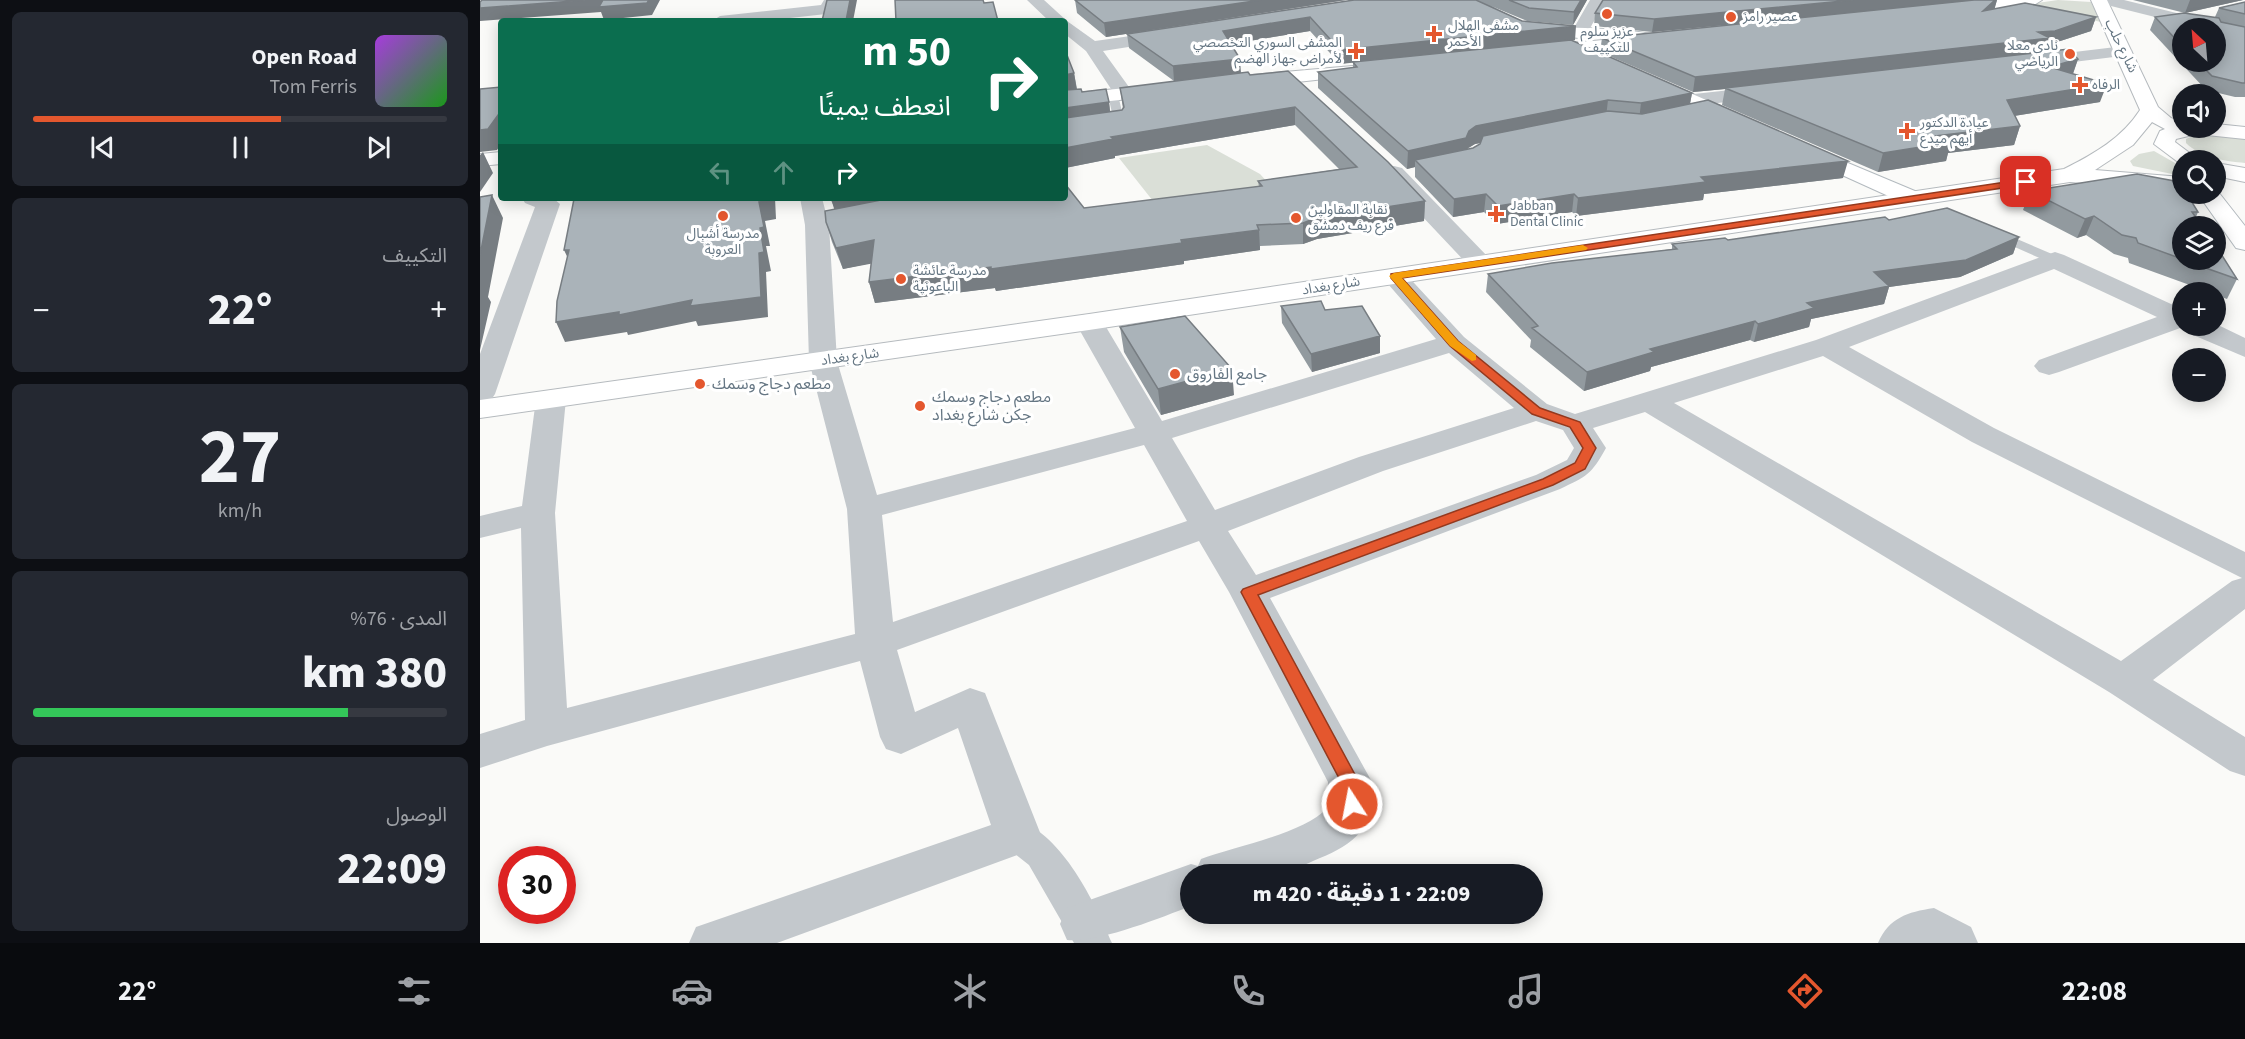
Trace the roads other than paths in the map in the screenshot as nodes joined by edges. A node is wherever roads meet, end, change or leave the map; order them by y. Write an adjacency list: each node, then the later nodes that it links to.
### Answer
1 (832, 0): 12 (street)
2 (1461, 0): 19 (main road)
3 (1598, 0): 26 (street)
4 (2099, 0): 21 (main road, شارع حلب)
5 (2106, 0): 14 (street)
6 (2009, 2): 7 (main road); 8 (main road)
7 (1981, 6): 8 (main road); 10 (main road)
8 (2039, 6)
9 (1071, 7): 13 (street)
10 (1934, 11)
11 (2222, 11): 15 (street)
12 (746, 18)
13 (1057, 18)
14 (2183, 18)
15 (2191, 18)
16 (2172, 22): 18 (lane)
17 (2094, 24): 21 (main road)
18 (2157, 24)
19 (1522, 27): 26 (main road); 26 (main road)
20 (1068, 28): 27 (street)
21 (2113, 30): 28 (main road, شارع حلب)
22 (2226, 30): 24 (street)
23 (1194, 31): 27 (street)
24 (2245, 35)
25 (1660, 39): 26 (main road)
26 (1576, 41): 30 (main road)
27 (1092, 47): 38 (street)
28 (2124, 51): 29 (street); 40 (main road, شارع حلب)
29 (2019, 63)
30 (1613, 66)
31 (1384, 68): 33 (main road)
32 (1634, 74): 41 (main road)
33 (1292, 77): 34 (main road); 37 (street)
34 (1236, 82)
35 (1180, 88): 38 (main road)
36 (1787, 90): 41 (street)
37 (1310, 93)
38 (1118, 95): 39 (main road); 43 (lane)
39 (1068, 100)
40 (2154, 101): 42 (main road); 50 (main road)
41 (1699, 108): 44 (main road)
42 (2172, 125)
43 (1098, 128)
44 (1755, 129)
45 (2172, 133): 47 (main road)
46 (1786, 143): 55 (main road)
47 (2173, 150)
48 (1379, 159): 62 (street)
49 (2226, 172): 51 (main road)
50 (2070, 175): 53 (main road, شارع بغداد); 55 (main road, شارع بغداد)
51 (2245, 175)
52 (2245, 181): 54 (main road)
53 (2172, 183)
54 (2226, 183)
55 (1914, 199): 62 (main road, شارع بغداد)
56 (540, 201): 73 (street)
57 (813, 201): 71 (street)
58 (2216, 204): 60 (main road)
59 (1988, 231): 61 (lane)
60 (2245, 243)
61 (2055, 260): 64 (street); 69 (street)
62 (1480, 264): 63 (main road, شارع بغداد)
63 (1394, 276): 65 (main road, شارع بغداد); 68 (street)
64 (2172, 314)
65 (1089, 322): 71 (main road, شارع بغداد); 79 (street)
66 (2172, 326): 72 (street)
67 (2219, 336): 70 (street)
68 (1454, 343): 77 (street); 79 (street)
69 (1826, 346): 75 (street); 84 (street)
70 (2245, 348)
71 (823, 361): 74 (main road, شارع بغداد); 80 (street)
72 (2049, 366)
73 (480, 394)
74 (550, 399): 76 (main road, شارع بغداد); 81 (street)
75 (1650, 402): 78 (street); 88 (street)
76 (480, 409)
77 (1536, 411): 78 (street); 82 (street)
78 (1575, 424): 86 (street)
79 (1154, 433): 80 (street); 82 (street)
80 (864, 509): 87 (street)
81 (538, 513): 83 (street); 89 (street)
82 (1207, 526): 86 (street); 87 (street)
83 (480, 527)
84 (2245, 567)
85 (2245, 590): 88 (street)
86 (1248, 592): 93 (street)
87 (875, 643): 89 (street); 92 (street)
88 (2123, 681): 91 (street)
89 (547, 730): 90 (street)
90 (480, 751)
91 (2245, 759)
92 (1018, 835): 95 (street); 96 (street)
93 (1246, 864)
94 (1180, 890): 95 (street)
95 (1089, 934)
96 (714, 943)
97 (1903, 943): 98 (street)
98 (1953, 943)

